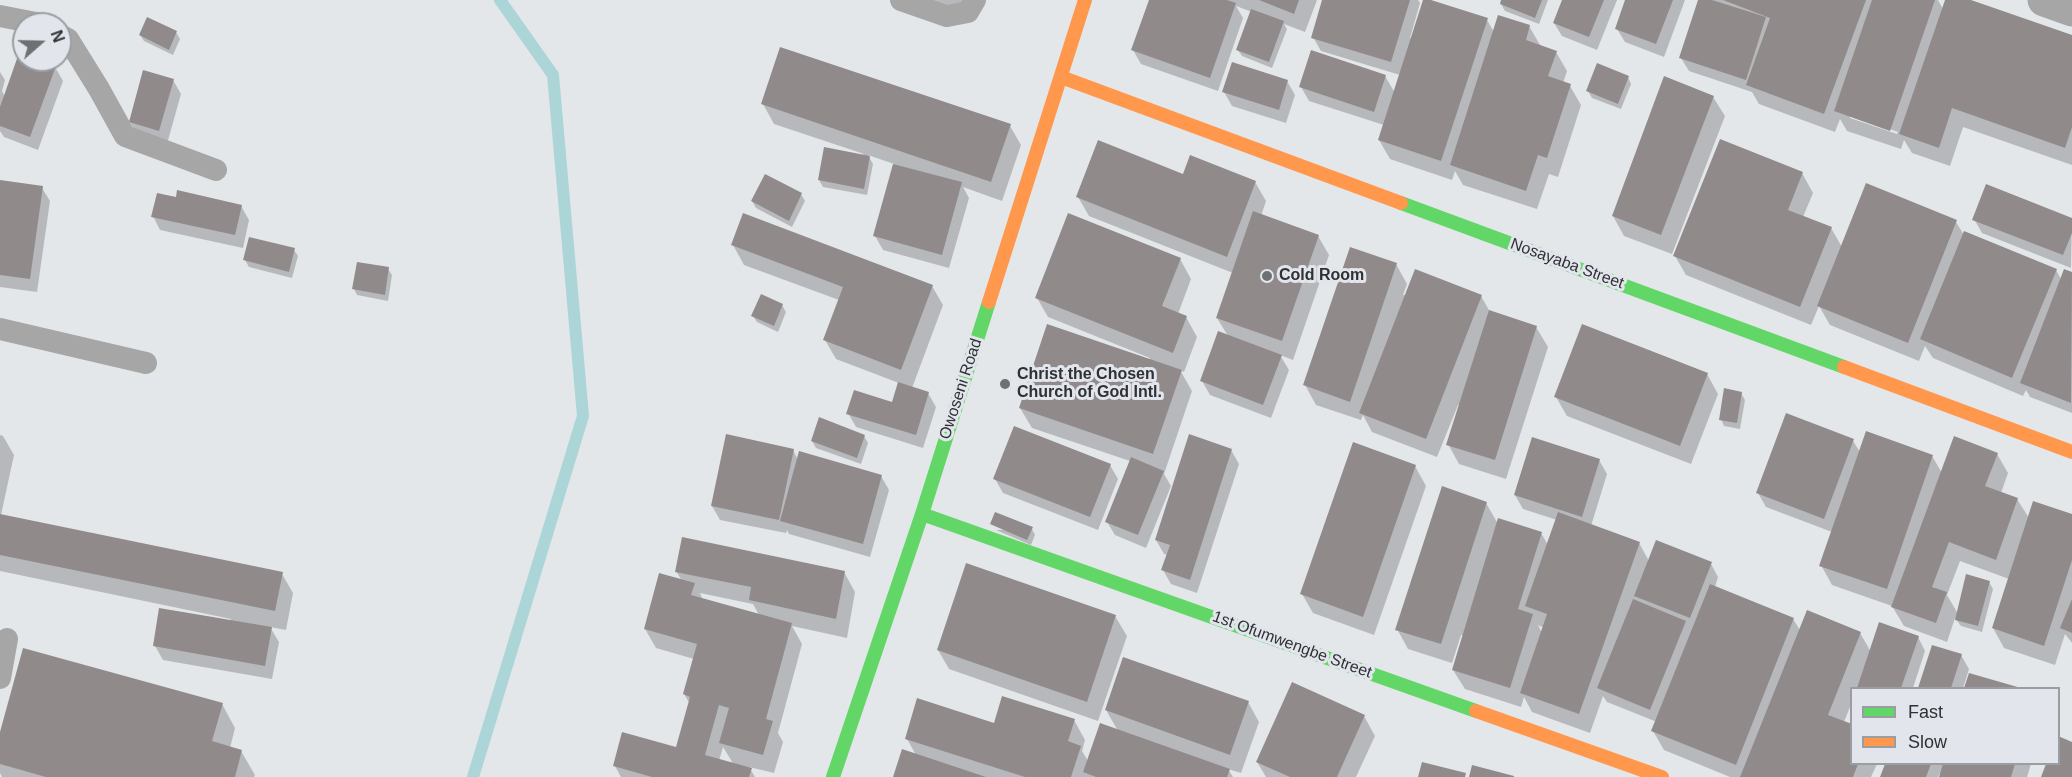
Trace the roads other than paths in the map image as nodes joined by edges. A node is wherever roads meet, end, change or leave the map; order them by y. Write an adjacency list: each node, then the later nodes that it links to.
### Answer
1 (901, 0): 2 (lane)
2 (975, 0)
3 (1085, 0): 7 (street, Owoseni Road)
4 (2044, 0): 5 (street)
5 (2072, 10)
6 (72, 46): 8 (lane)
7 (1061, 77): 11 (street, Nosayaba Street); 12 (street, Owoseni Road)
8 (216, 170)
9 (0, 329): 10 (lane)
10 (146, 363)
11 (2072, 452)
12 (922, 514): 15 (street, Owoseni Road); 16 (street, 1st Ofumwengbe Street)
13 (7, 639): 14 (lane)
14 (0, 678)
15 (833, 777)
16 (1662, 777)

